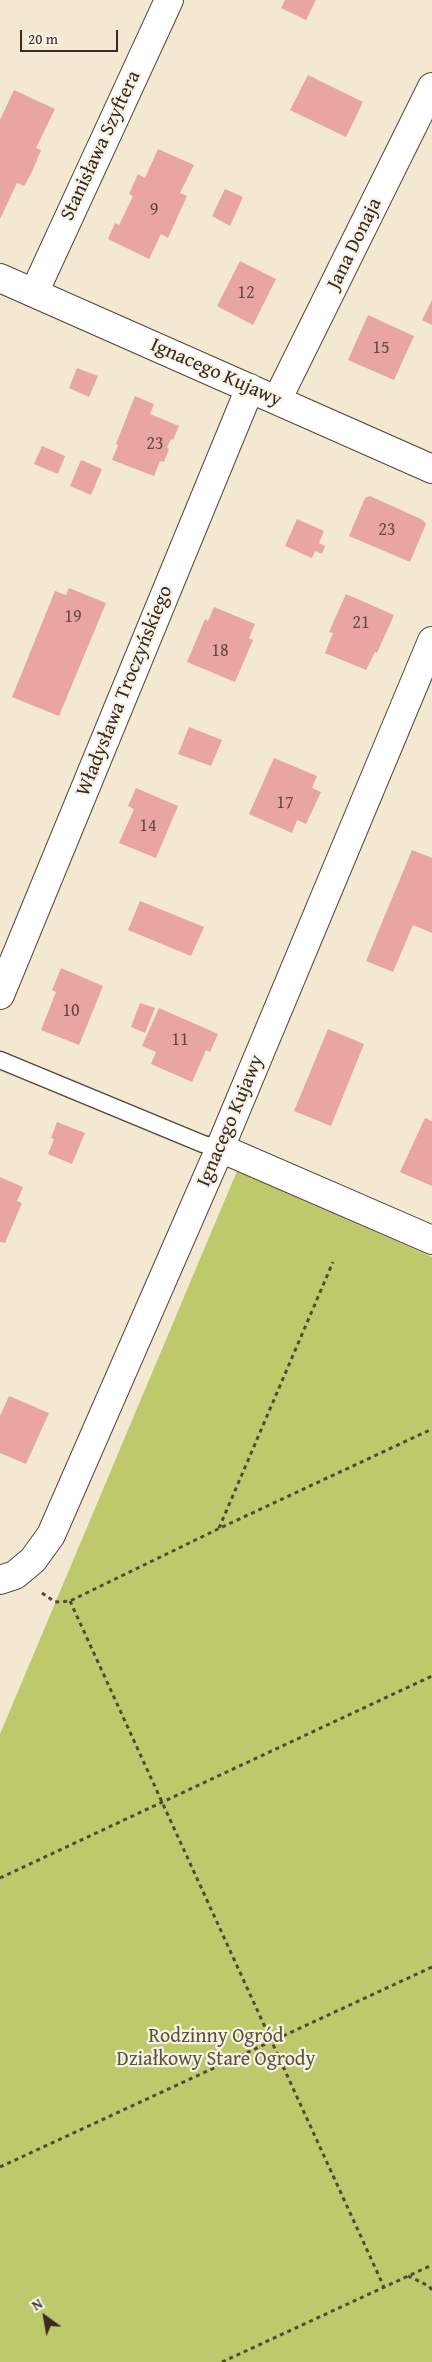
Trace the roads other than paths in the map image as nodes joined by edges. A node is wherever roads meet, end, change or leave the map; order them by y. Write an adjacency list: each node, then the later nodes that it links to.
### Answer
1 (169, 0): 4 (street, Stanisława Szyftera)
2 (432, 87): 6 (street, Jana Donaja)
3 (0, 278): 4 (street, Ignacego Kujawy)
4 (34, 293): 5 (street, Ignacego Kujawy)
5 (250, 388): 6 (street, Ignacego Kujawy); 9 (street, Władysława Troczyńskiego)
6 (278, 400): 7 (street, Ignacego Kujawy)
7 (432, 468)
8 (432, 641): 11 (street, Ignacego Kujawy)
9 (0, 995)
10 (0, 1060): 11 (lane)
11 (220, 1148): 12 (street); 13 (street, Ignacego Kujawy)
12 (432, 1240)
13 (0, 1580)

